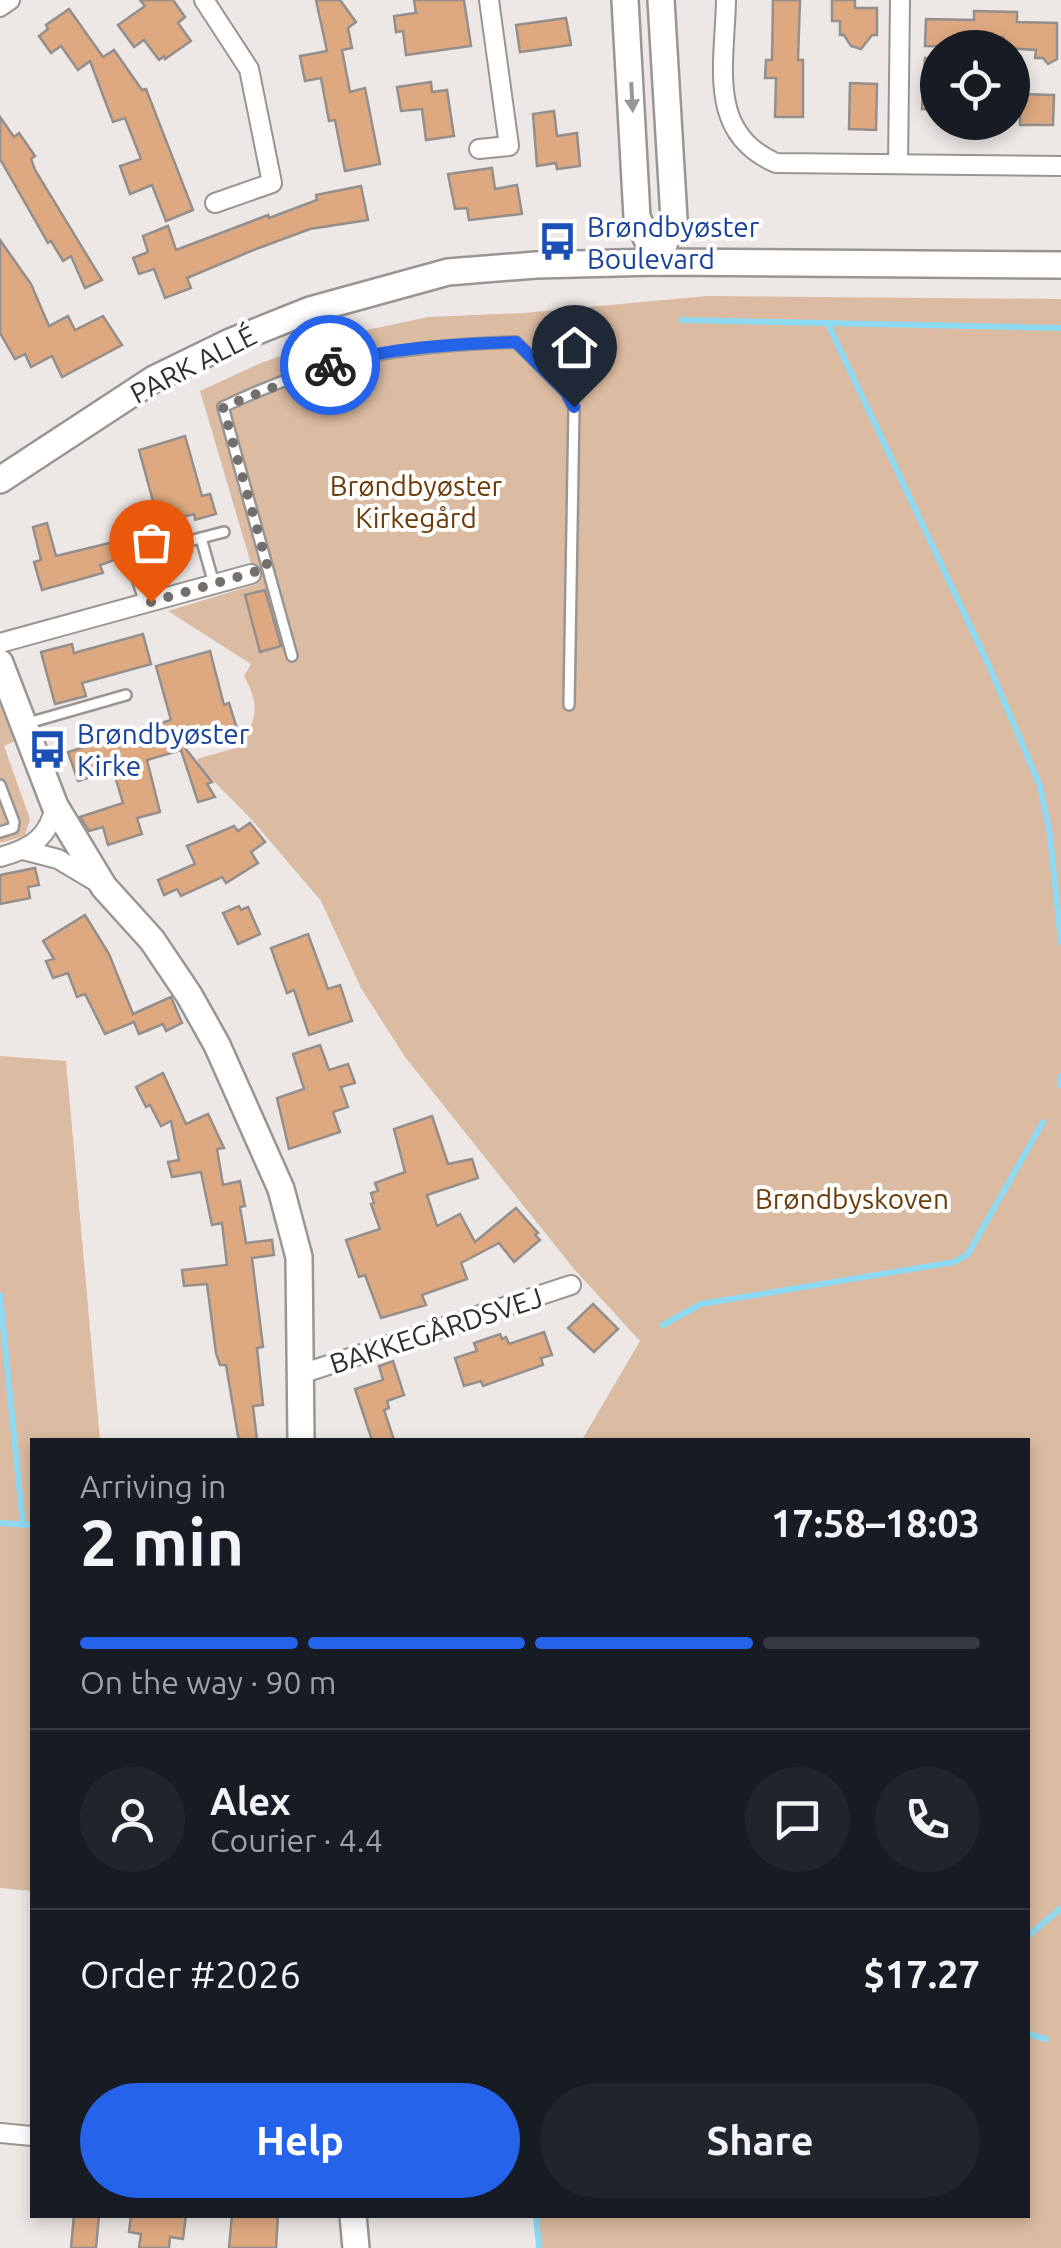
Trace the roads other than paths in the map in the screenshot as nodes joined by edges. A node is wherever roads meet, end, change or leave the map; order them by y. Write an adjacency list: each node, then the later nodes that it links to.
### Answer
1 (10, 0): 8 (street)
2 (204, 0): 12 (street)
3 (489, 0): 9 (street)
4 (625, 0): 13 (street, one-way to 13)
5 (661, 0): 13 (street)
6 (726, 0): 10 (street)
7 (900, 0): 10 (street)
8 (0, 7)
9 (478, 150)
10 (898, 164): 11 (street)
11 (1061, 166)
12 (215, 203)
13 (657, 262): 14 (street, PARK ALLÉ); 15 (street, PARK ALLÉ)
14 (1061, 264)
15 (0, 480)
16 (224, 532): 17 (lane)
17 (201, 538): 18 (lane); 21 (lane)
18 (147, 552)
19 (131, 560): 22 (lane)
20 (259, 571): 21 (street); 24 (lane); 27 (lane)
21 (214, 584): 22 (street)
22 (145, 603): 23 (street)
23 (0, 644)
24 (292, 656)
25 (0, 663): 28 (street)
26 (126, 695): 28 (lane)
27 (570, 706)
28 (25, 724): 30 (street)
29 (0, 784): 31 (lane)
30 (56, 806): 32 (street); 34 (street)
31 (0, 832)
32 (23, 850): 33 (street); 34 (street)
33 (0, 857)
34 (104, 887): 36 (street)
35 (571, 1285): 36 (street, BAKKEGÅRDSVEJ)
36 (301, 1374): 37 (street)
37 (301, 1438)
38 (0, 2133): 39 (street)
39 (30, 2136)
40 (353, 2218): 41 (street)
41 (356, 2248)

